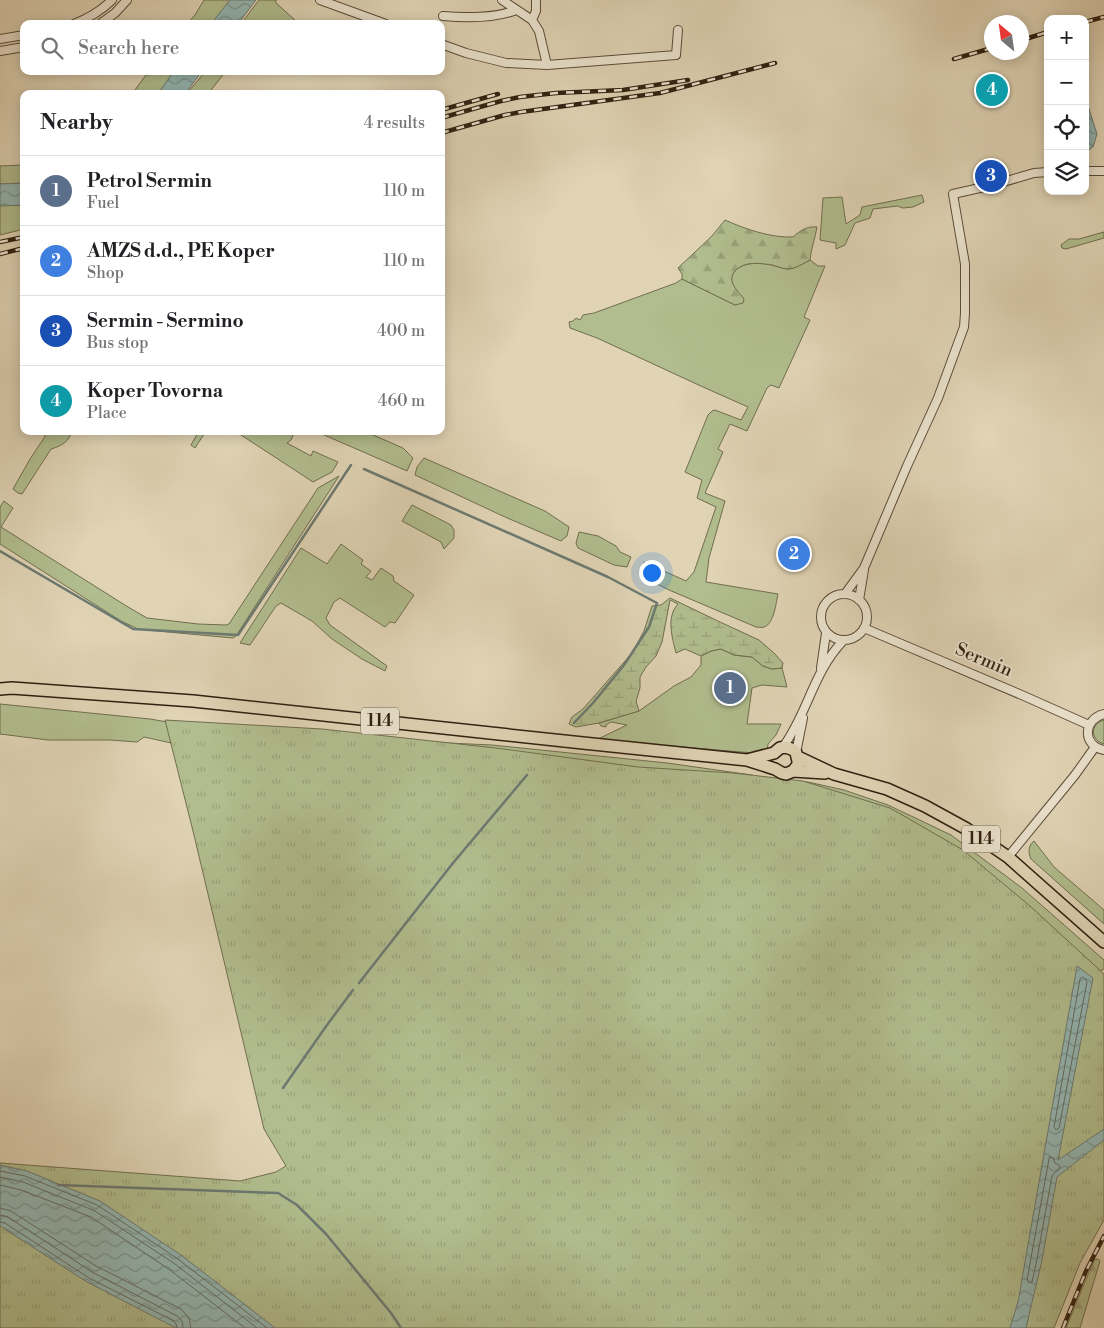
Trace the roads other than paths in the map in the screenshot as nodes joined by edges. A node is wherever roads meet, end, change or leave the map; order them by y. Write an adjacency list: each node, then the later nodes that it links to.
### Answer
1 (112, 0): 7 (street)
2 (127, 0): 8 (street)
3 (536, 0): 10 (street)
4 (324, 1): 9 (street)
5 (509, 7): 6 (street); 10 (street)
6 (443, 16)
7 (84, 20)
8 (105, 20)
9 (375, 20)
10 (532, 20): 17 (street)
11 (678, 30): 17 (street)
12 (20, 36): 13 (street)
13 (0, 39)
14 (445, 45): 17 (street)
15 (20, 48): 16 (street)
16 (0, 51)
17 (547, 65)
18 (1089, 171): 19 (street)
19 (1104, 171)
20 (1044, 172): 21 (street)
21 (864, 568): 22 (street); 23 (street)
22 (845, 594): 23 (street); 25 (street)
23 (859, 600): 24 (street)
24 (864, 628): 26 (street); 33 (street, Sermin)
25 (826, 633): 26 (street); 27 (street)
26 (843, 641): 27 (street)
27 (820, 672): 31 (street)
28 (0, 684): 30 (main road, 114)
29 (0, 688): 30 (main road, 114)
30 (12, 688): 38 (main road, 114)
31 (807, 704): 35 (street); 37 (street)
32 (1104, 714): 33 (street)
33 (1089, 725): 34 (street)
34 (1095, 747): 36 (street); 42 (street)
35 (778, 750): 37 (main road, 114); 38 (main road, 114); 39 (main road)
36 (1104, 750)
37 (797, 755): 40 (main road); 41 (main road, 114)
38 (747, 760): 39 (main road, 114)
39 (774, 769): 40 (main road, 114)
40 (793, 771): 41 (main road, 114)
41 (834, 774): 42 (main road, 114)
42 (1008, 857): 43 (main road, 114)
43 (1104, 942)

